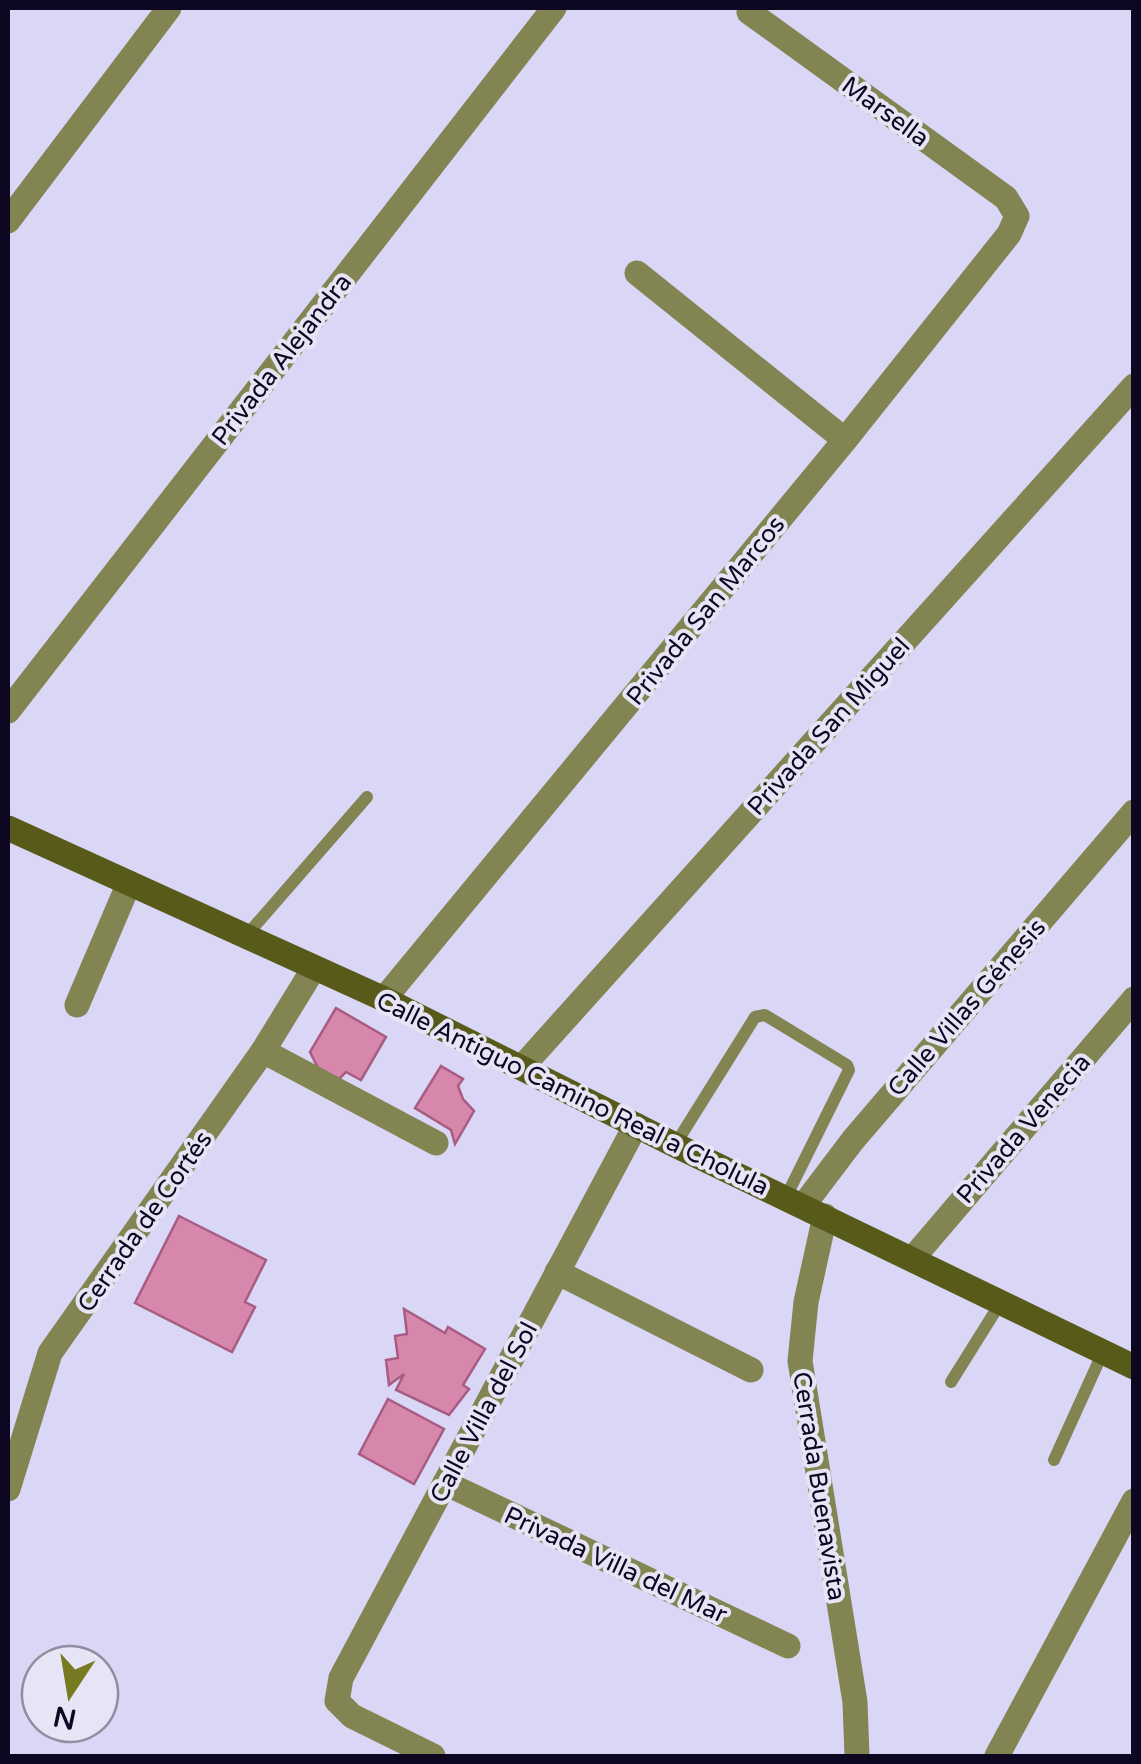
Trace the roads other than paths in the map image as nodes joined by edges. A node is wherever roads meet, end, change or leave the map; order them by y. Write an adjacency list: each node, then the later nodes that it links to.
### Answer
1 (169, 8): 5 (street)
2 (554, 8): 9 (street, Privada Alejandra)
3 (749, 12): 4 (street, Marsella)
4 (1017, 216): 8 (street, Privada San Marcos)
5 (8, 221)
6 (637, 273): 8 (street)
7 (1134, 386): 20 (street, Privada San Miguel)
8 (845, 440): 16 (street, Privada San Marcos)
9 (8, 711)
10 (368, 797): 14 (lane)
11 (1134, 812): 24 (street, Calle Villas Génesis)
12 (8, 828): 13 (main road, Calle Antiguo Camino Real a Cholula)
13 (129, 883): 14 (main road, Calle Antiguo Camino Real a Cholula); 18 (street)
14 (246, 936): 15 (main road, Calle Antiguo Camino Real a Cholula)
15 (314, 968): 16 (main road, Calle Antiguo Camino Real a Cholula); 19 (street, Cerrada de Cortés)
16 (384, 999): 20 (main road, Calle Antiguo Camino Real a Cholula)
17 (1134, 999): 25 (street, Privada Venecia)
18 (77, 1006)
19 (264, 1051): 22 (street); 34 (street, Cerrada de Cortés)
20 (522, 1067): 21 (main road, Calle Antiguo Camino Real a Cholula)
21 (636, 1125): 23 (main road, Calle Antiguo Camino Real a Cholula); 26 (street, Calle Villa del Sol)
22 (436, 1143)
23 (675, 1145): 24 (main road, Calle Antiguo Camino Real a Cholula); 24 (lane)
24 (805, 1207): 25 (main road, Calle Antiguo Camino Real a Cholula); 39 (street, Cerrada Buenavista)
25 (913, 1258): 27 (main road, Calle Antiguo Camino Real a Cholula)
26 (557, 1272): 30 (street); 33 (street, Calle Villa del Sol)
27 (1001, 1302): 28 (main road, Calle Antiguo Camino Real a Cholula); 31 (lane)
28 (1104, 1352): 29 (main road, Calle Antiguo Camino Real a Cholula); 32 (lane)
29 (1134, 1367)
30 (751, 1370)
31 (951, 1382)
32 (1054, 1460)
33 (444, 1483): 36 (street, Privada Villa del Mar); 37 (street, Calle Villa del Sol)
34 (8, 1489)
35 (1134, 1501): 40 (street)
36 (788, 1646)
37 (401, 1749): 38 (street)
38 (434, 1756)
39 (857, 1756)
40 (998, 1756)

